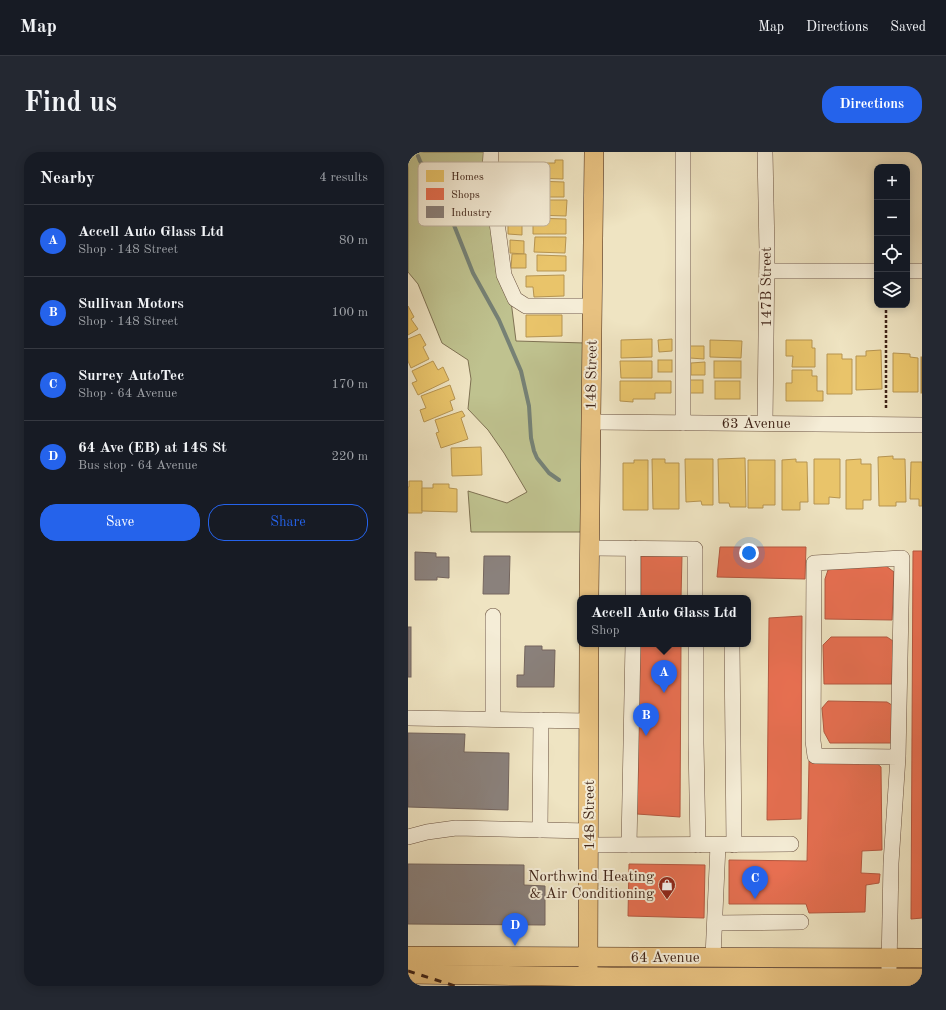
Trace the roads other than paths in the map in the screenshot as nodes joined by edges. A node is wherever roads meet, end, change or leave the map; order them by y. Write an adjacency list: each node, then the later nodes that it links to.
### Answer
1 (594, 152): 9 (main road, 148 Street)
2 (683, 152): 11 (street)
3 (765, 152): 5 (street, 147B Street)
4 (497, 226): 9 (street)
5 (767, 271): 6 (street); 12 (street, 147B Street)
6 (874, 271)
7 (910, 271): 8 (street)
8 (922, 271)
9 (592, 306): 10 (main road, 148 Street)
10 (591, 422): 11 (street, 63 Avenue); 14 (main road, 148 Street)
11 (683, 423): 12 (street, 63 Avenue)
12 (765, 423): 13 (street, 63 Avenue)
13 (922, 425)
14 (590, 548): 15 (street); 16 (main road, 148 Street)
15 (633, 548): 17 (street); 18 (street)
16 (590, 595)
17 (633, 595)
18 (695, 595)
19 (493, 616): 25 (street)
20 (589, 647): 27 (main road, 148 Street)
21 (633, 647): 33 (street)
22 (696, 647): 34 (street)
23 (732, 647): 36 (street)
24 (408, 718): 25 (street)
25 (493, 719): 26 (street)
26 (541, 720): 27 (street); 29 (street)
27 (589, 721): 31 (main road, 148 Street)
28 (898, 757): 28 (street); 42 (street)
29 (540, 830): 30 (street); 31 (street)
30 (408, 837)
31 (589, 838): 33 (street); 40 (main road, 148 Street)
32 (791, 844): 36 (street)
33 (630, 845): 34 (street)
34 (698, 845): 35 (street)
35 (718, 845): 36 (street); 38 (street)
36 (734, 845)
37 (801, 922): 38 (street)
38 (715, 923): 41 (street)
39 (408, 956): 40 (main road, 64 Avenue)
40 (589, 957): 41 (main road, 64 Avenue); 47 (main road, 148 Street)
41 (714, 957): 42 (main road, 64 Avenue)
42 (890, 958): 43 (main road, 64 Avenue); 45 (street)
43 (922, 958)
44 (408, 974): 47 (main road, 64 Avenue)
45 (889, 978): 46 (main road, 64 Avenue); 49 (main road, 64 Avenue)
46 (922, 978)
47 (588, 981): 48 (main road, 64 Avenue)
48 (720, 982): 49 (main road, 64 Avenue)
49 (811, 982)

